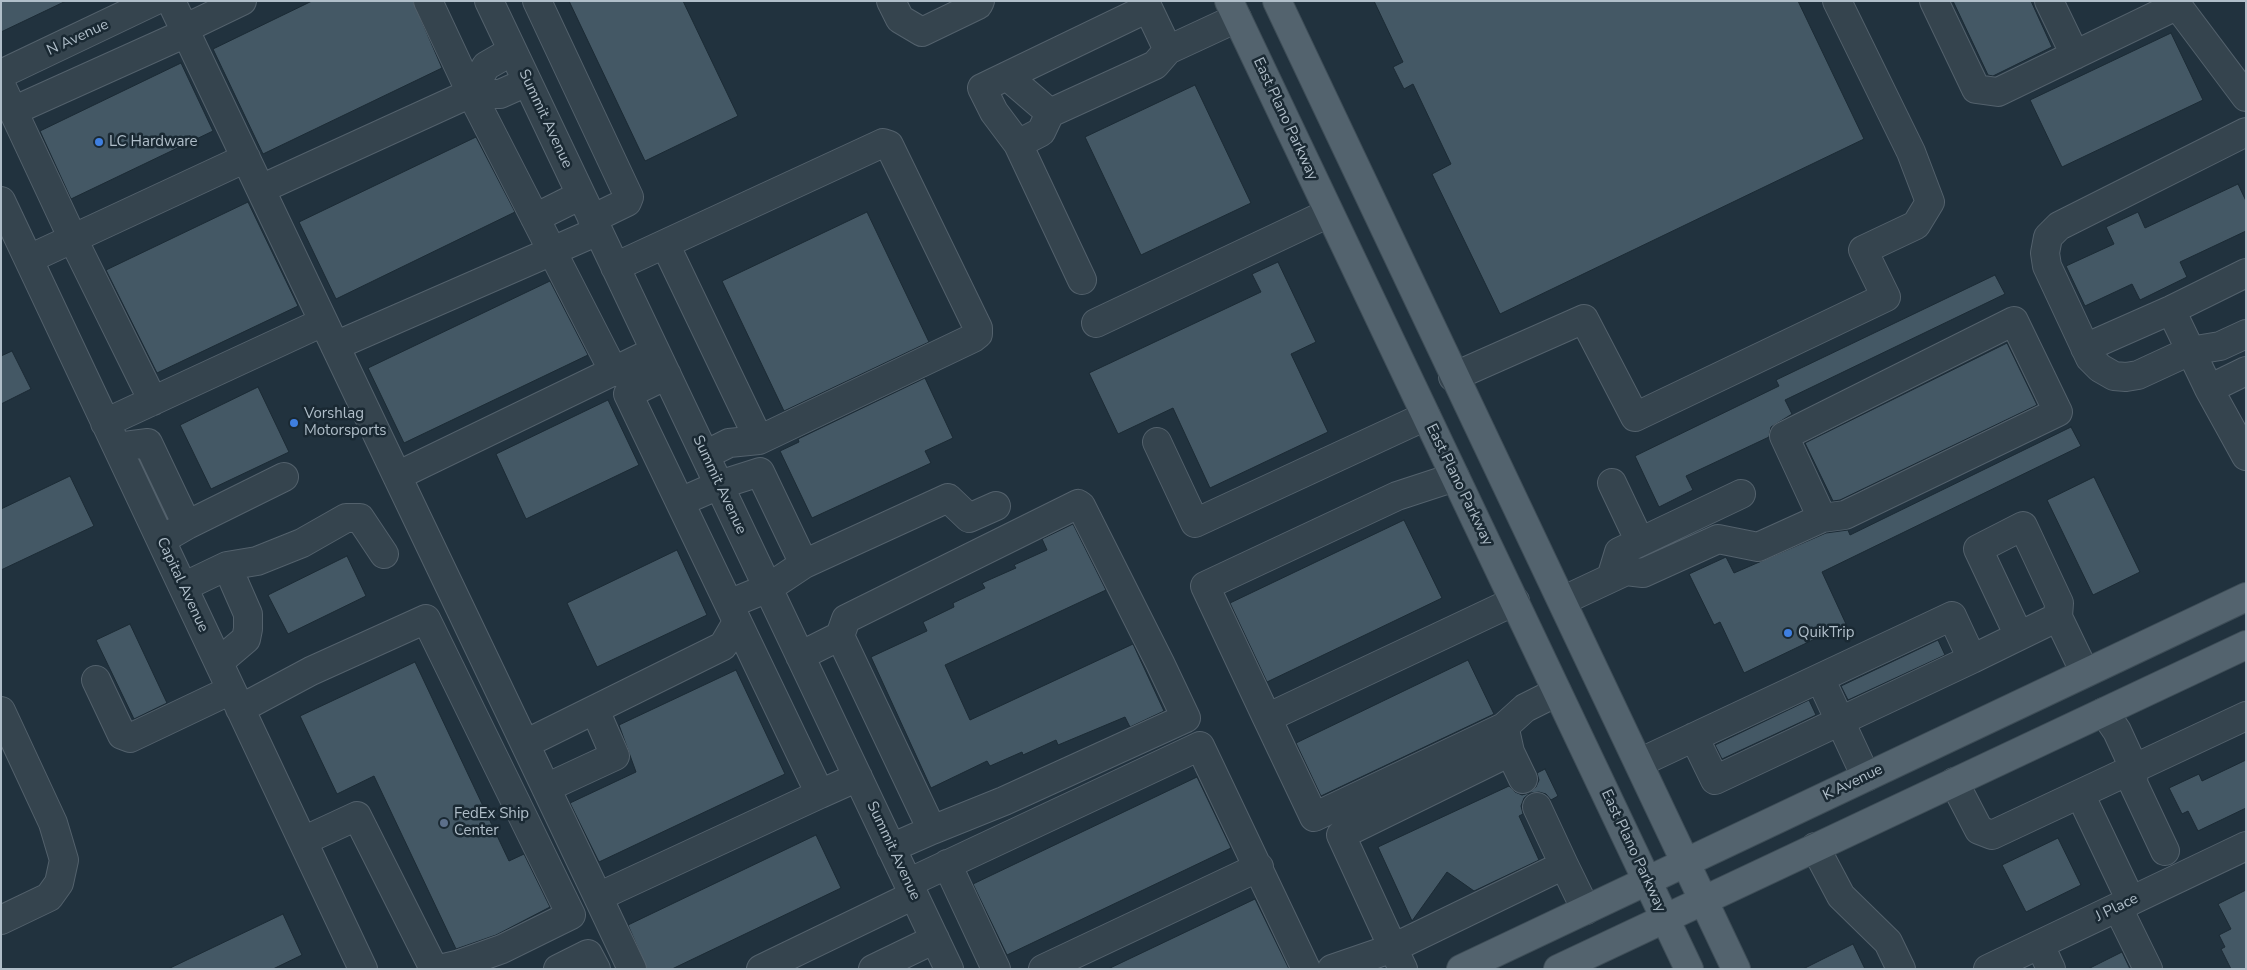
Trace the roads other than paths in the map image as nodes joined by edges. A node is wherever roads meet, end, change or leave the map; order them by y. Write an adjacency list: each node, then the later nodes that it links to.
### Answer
1 (170, 1): 15 (street)
2 (242, 1): 15 (street)
3 (428, 1): 24 (street)
4 (537, 1): 35 (street)
5 (891, 1): 6 (street)
6 (980, 1)
7 (1277, 1): 32 (main road)
8 (1837, 1): 53 (street)
9 (1934, 1): 19 (street)
10 (2049, 1): 19 (street)
11 (497, 4): 18 (street, Summit Avenue)
12 (2175, 4): 19 (street); 25 (street)
13 (138, 6): 16 (street); 20 (street, N Avenue)
14 (1233, 10): 17 (street); 34 (main road, East Plano Parkway)
15 (185, 31): 16 (street); 30 (street)
16 (155, 46): 26 (street)
17 (1168, 50): 21 (street); 27 (street)
18 (512, 51): 22 (street, Summit Avenue); 24 (street)
19 (2075, 55)
20 (1, 74)
21 (1007, 76): 27 (street); 29 (street)
22 (527, 82): 24 (street); 35 (street, Summit Avenue)
23 (1, 85): 26 (street)
24 (471, 93): 31 (street); 36 (street)
25 (2246, 96)
26 (13, 111): 37 (street)
27 (1050, 114): 29 (street)
28 (2243, 142): 48 (street)
29 (1018, 144): 43 (street)
30 (246, 158): 31 (street); 37 (street)
31 (261, 189): 46 (street)
32 (1368, 194): 34 (main road); 53 (main road)
33 (1, 201): 40 (street, Capital Avenue)
34 (1329, 212): 45 (street); 56 (main road, East Plano Parkway)
35 (590, 215): 36 (street); 39 (street); 41 (street, Summit Avenue)
36 (535, 218): 39 (street)
37 (73, 238): 40 (street); 55 (street)
38 (665, 244): 41 (street); 58 (street); 58 (street)
39 (550, 250): 46 (street); 52 (street)
40 (29, 259): 57 (street, Capital Avenue)
41 (615, 267): 50 (street, Summit Avenue)
42 (2246, 273): 44 (street)
43 (1082, 280)
44 (2171, 310): 48 (street); 49 (street)
45 (1096, 323)
46 (329, 334): 55 (street); 62 (street)
47 (2246, 334): 49 (street)
48 (2085, 348): 49 (street)
49 (2190, 351): 54 (street)
50 (661, 363): 52 (street); 60 (street, Summit Avenue); 68 (street)
51 (2246, 371): 54 (street)
52 (614, 372): 62 (street)
53 (1453, 377): 56 (main road); 82 (main road)
54 (2209, 389): 61 (street)
55 (153, 401): 57 (street)
56 (1426, 416): 59 (street); 63 (main road, East Plano Parkway)
57 (111, 435): 71 (street); 72 (street, Capital Avenue)
58 (759, 440): 60 (street)
59 (1157, 442)
60 (704, 455): 66 (street, Summit Avenue)
61 (2246, 456)
62 (397, 476): 104 (street)
63 (1455, 477): 81 (main road, East Plano Parkway); 100 (street)
64 (284, 478): 71 (street)
65 (1612, 483): 73 (street)
66 (719, 485): 68 (street); 75 (street); 79 (street, Summit Avenue)
67 (1741, 494): 73 (street)
68 (680, 502): 83 (street)
69 (996, 506): 75 (street)
70 (1822, 518): 70 (street); 77 (street)
71 (187, 525): 72 (street)
72 (161, 540): 78 (street, Capital Avenue)
73 (1640, 542): 77 (street)
74 (384, 554): 76 (street)
75 (804, 564): 79 (street)
76 (227, 566): 78 (street); 90 (street)
77 (1611, 578): 82 (street)
78 (183, 587): 90 (street, Capital Avenue)
79 (768, 588): 83 (street); 88 (street, Summit Avenue)
80 (2246, 597): 91 (main road, K Avenue)
81 (1515, 601): 82 (main road); 94 (main road, East Plano Parkway); 100 (street)
82 (1562, 601): 105 (main road)
83 (733, 613): 96 (street); 112 (street)
84 (2058, 617): 86 (street); 86 (street); 91 (street)
85 (840, 636): 88 (street); 115 (street); 115 (street)
86 (2019, 636): 89 (street)
87 (2246, 645): 98 (main road)
88 (800, 656): 108 (street, Summit Avenue)
89 (1972, 659): 92 (street); 101 (street)
90 (218, 662): 95 (street, Capital Avenue)
91 (2085, 674): 98 (main road); 107 (main road, K Avenue)
92 (1820, 678): 101 (street); 102 (street)
93 (96, 680): 95 (street)
94 (1557, 692): 103 (street); 125 (main road, East Plano Parkway)
95 (236, 699): 116 (street, Capital Avenue); 139 (street)
96 (596, 710): 104 (street); 111 (street)
97 (1, 711): 132 (street)
98 (2104, 712): 106 (street); 110 (main road)
99 (2246, 716): 106 (street)
100 (1268, 718): 103 (street)
101 (1840, 721): 102 (street); 107 (street)
102 (1694, 736): 105 (street)
103 (1507, 740): 109 (street); 135 (street)
104 (525, 744): 111 (street)
105 (1639, 763): 121 (main road)
106 (2134, 768): 113 (street); 120 (street)
107 (1866, 776): 121 (main road, K Avenue)
108 (858, 777): 112 (street); 119 (street, Summit Avenue)
109 (1523, 779)
110 (1954, 782): 113 (street); 118 (main road)
111 (546, 788): 127 (street)
112 (820, 794): 127 (street)
113 (2080, 794): 129 (street)
114 (1537, 807): 123 (street)
115 (932, 830): 119 (street)
116 (303, 841): 137 (street, Capital Avenue); 138 (street)
117 (2246, 846): 129 (street, J Place)
118 (1815, 847): 128 (main road); 154 (street)
119 (891, 848): 126 (street, Summit Avenue)
120 (2165, 851)
121 (1686, 862): 125 (main road, K Avenue); 128 (main road)
122 (947, 864): 124 (street); 126 (street); 146 (street)
123 (1564, 865): 130 (street); 135 (street)
124 (1259, 867): 147 (street); 148 (street)
125 (1647, 880): 130 (main road, K Avenue); 131 (main road, East Plano Parkway)
126 (911, 889): 133 (street, Summit Avenue); 143 (street)
127 (598, 897): 142 (street)
128 (1704, 900): 131 (main road); 153 (main road)
129 (2124, 905): 134 (street, J Place); 155 (street)
130 (1586, 910): 150 (main road, K Avenue)
131 (1664, 918): 151 (main road); 152 (main road, East Plano Parkway)
132 (1, 920)
133 (935, 939): 144 (street); 145 (street, Summit Avenue)
134 (2046, 957): 136 (street, J Place)
135 (1398, 958): 149 (street)
136 (1995, 967)
137 (363, 969)
138 (434, 969)
139 (439, 969)
140 (558, 969): 141 (street)
141 (596, 969)
142 (632, 969)
143 (761, 969)
144 (873, 969)
145 (949, 969)
146 (996, 969)
147 (1043, 969)
148 (1306, 969)
149 (1332, 969)
150 (1461, 969)
151 (1558, 969)
152 (1689, 969)
153 (1736, 969)
154 (1901, 969)
155 (2148, 969)

